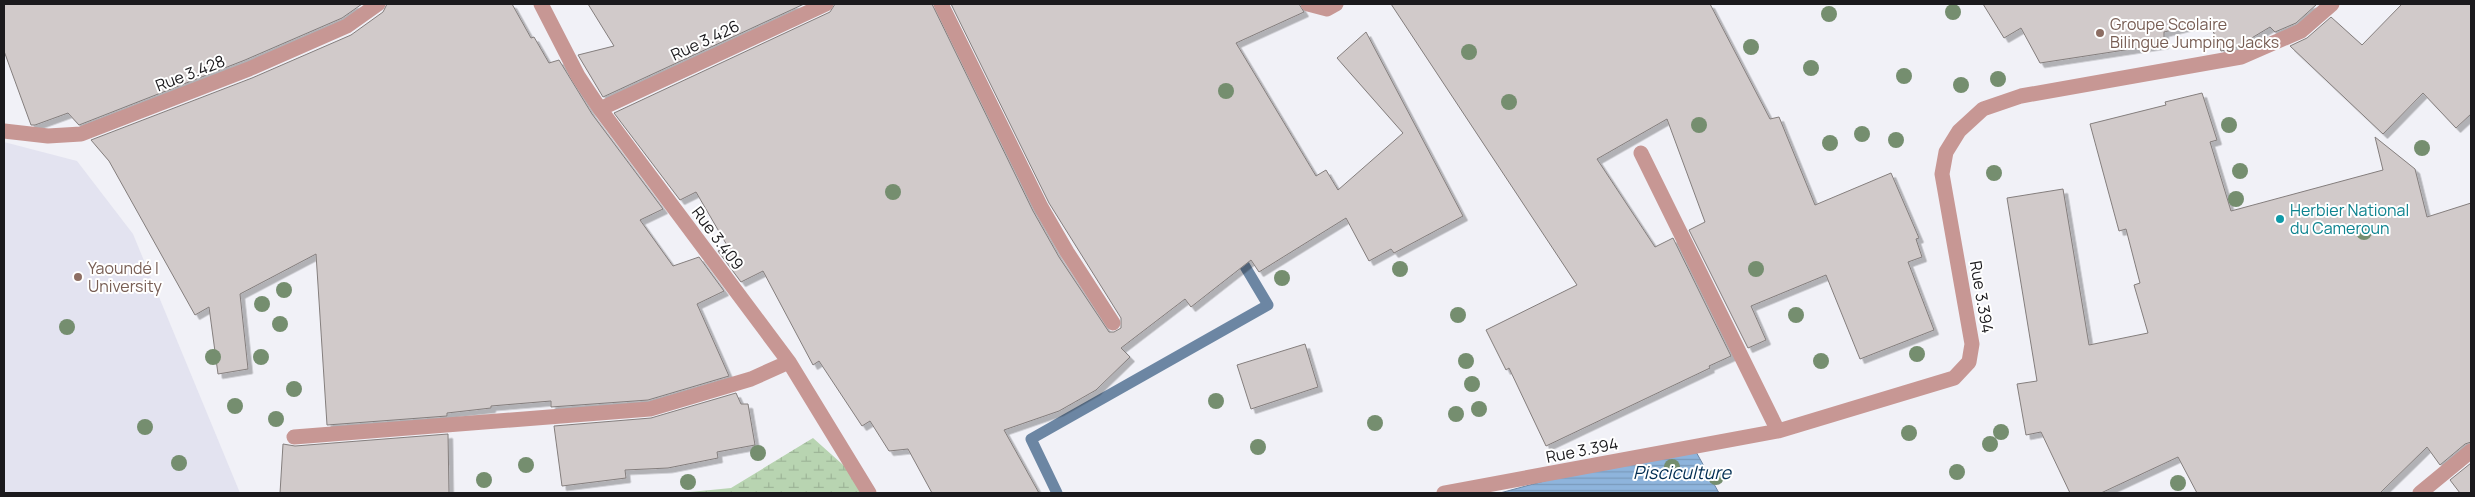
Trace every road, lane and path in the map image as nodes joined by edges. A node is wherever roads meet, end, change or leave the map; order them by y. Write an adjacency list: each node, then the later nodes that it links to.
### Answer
1 (378, 4): 9 (street, Rue 3.428)
2 (541, 4): 8 (street, Rue 3.409)
3 (826, 4): 8 (street, Rue 3.426)
4 (941, 4): 11 (street)
5 (1308, 4): 6 (street)
6 (1336, 4)
7 (2332, 4): 13 (street, Rue 3.394)
8 (600, 109): 12 (street, Rue 3.409)
9 (4, 131)
10 (1641, 153): 13 (street)
11 (1113, 323)
12 (789, 362): 14 (street); 16 (street, Rue 3.409)
13 (1778, 430): 17 (street, Rue 3.394)
14 (294, 437)
15 (2471, 451): 18 (street)
16 (870, 493)
17 (1444, 493)
18 (2420, 493)

